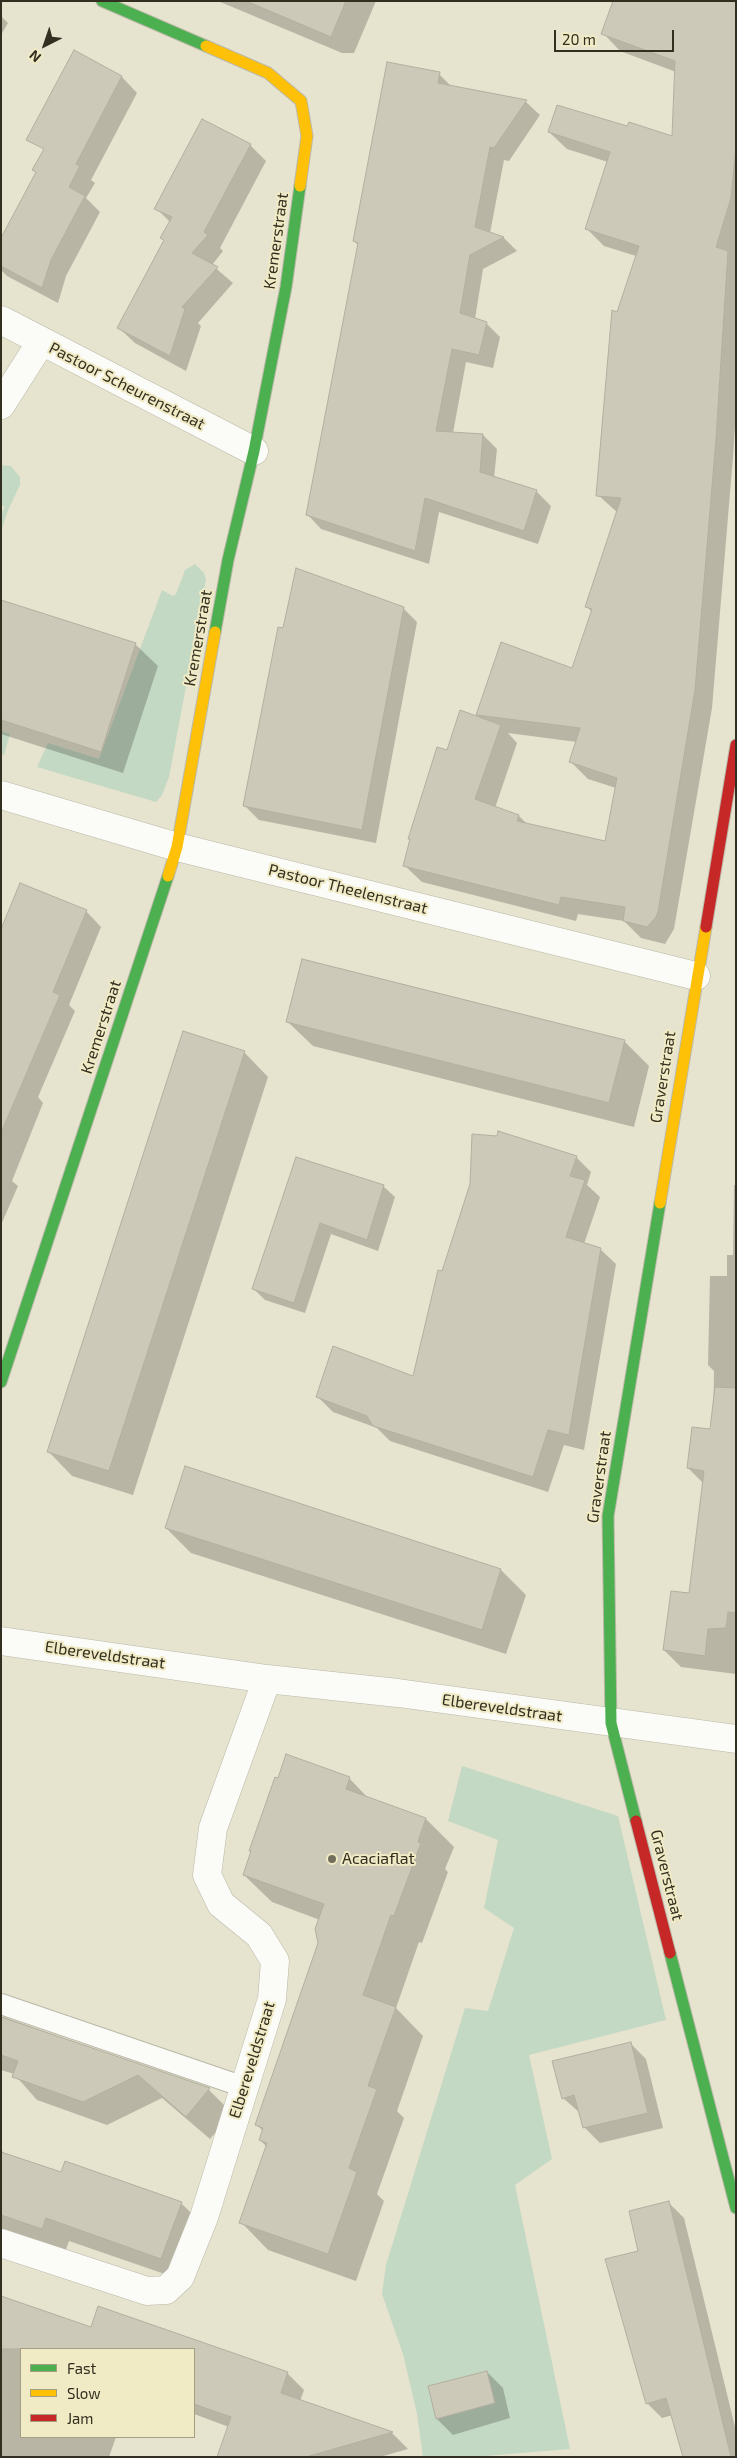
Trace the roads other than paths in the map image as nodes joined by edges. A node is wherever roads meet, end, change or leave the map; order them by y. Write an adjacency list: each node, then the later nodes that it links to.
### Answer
1 (102, 1): 5 (street, Kremerstraat)
2 (1, 320): 3 (street, Pastoor Scheurenstraat)
3 (41, 342): 4 (street); 5 (street, Pastoor Scheurenstraat)
4 (1, 405)
5 (254, 451): 8 (street, Kremerstraat)
6 (736, 745): 9 (street, Graverstraat)
7 (1, 795): 8 (street, Pastoor Theelenstraat)
8 (177, 847): 9 (street, Pastoor Theelenstraat); 10 (street, Kremerstraat)
9 (696, 976): 13 (street, Graverstraat)
10 (1, 1382)
11 (1, 1641): 12 (street, Elbereveldstraat)
12 (268, 1679): 13 (street, Elbereveldstraat); 16 (street, Elbereveldstraat)
13 (611, 1723): 14 (street, Elbereveldstraat); 17 (street, Graverstraat)
14 (736, 1739)
15 (1, 2004): 16 (lane)
16 (244, 2087): 18 (street, Elbereveldstraat)
17 (736, 2208)
18 (1, 2243)

